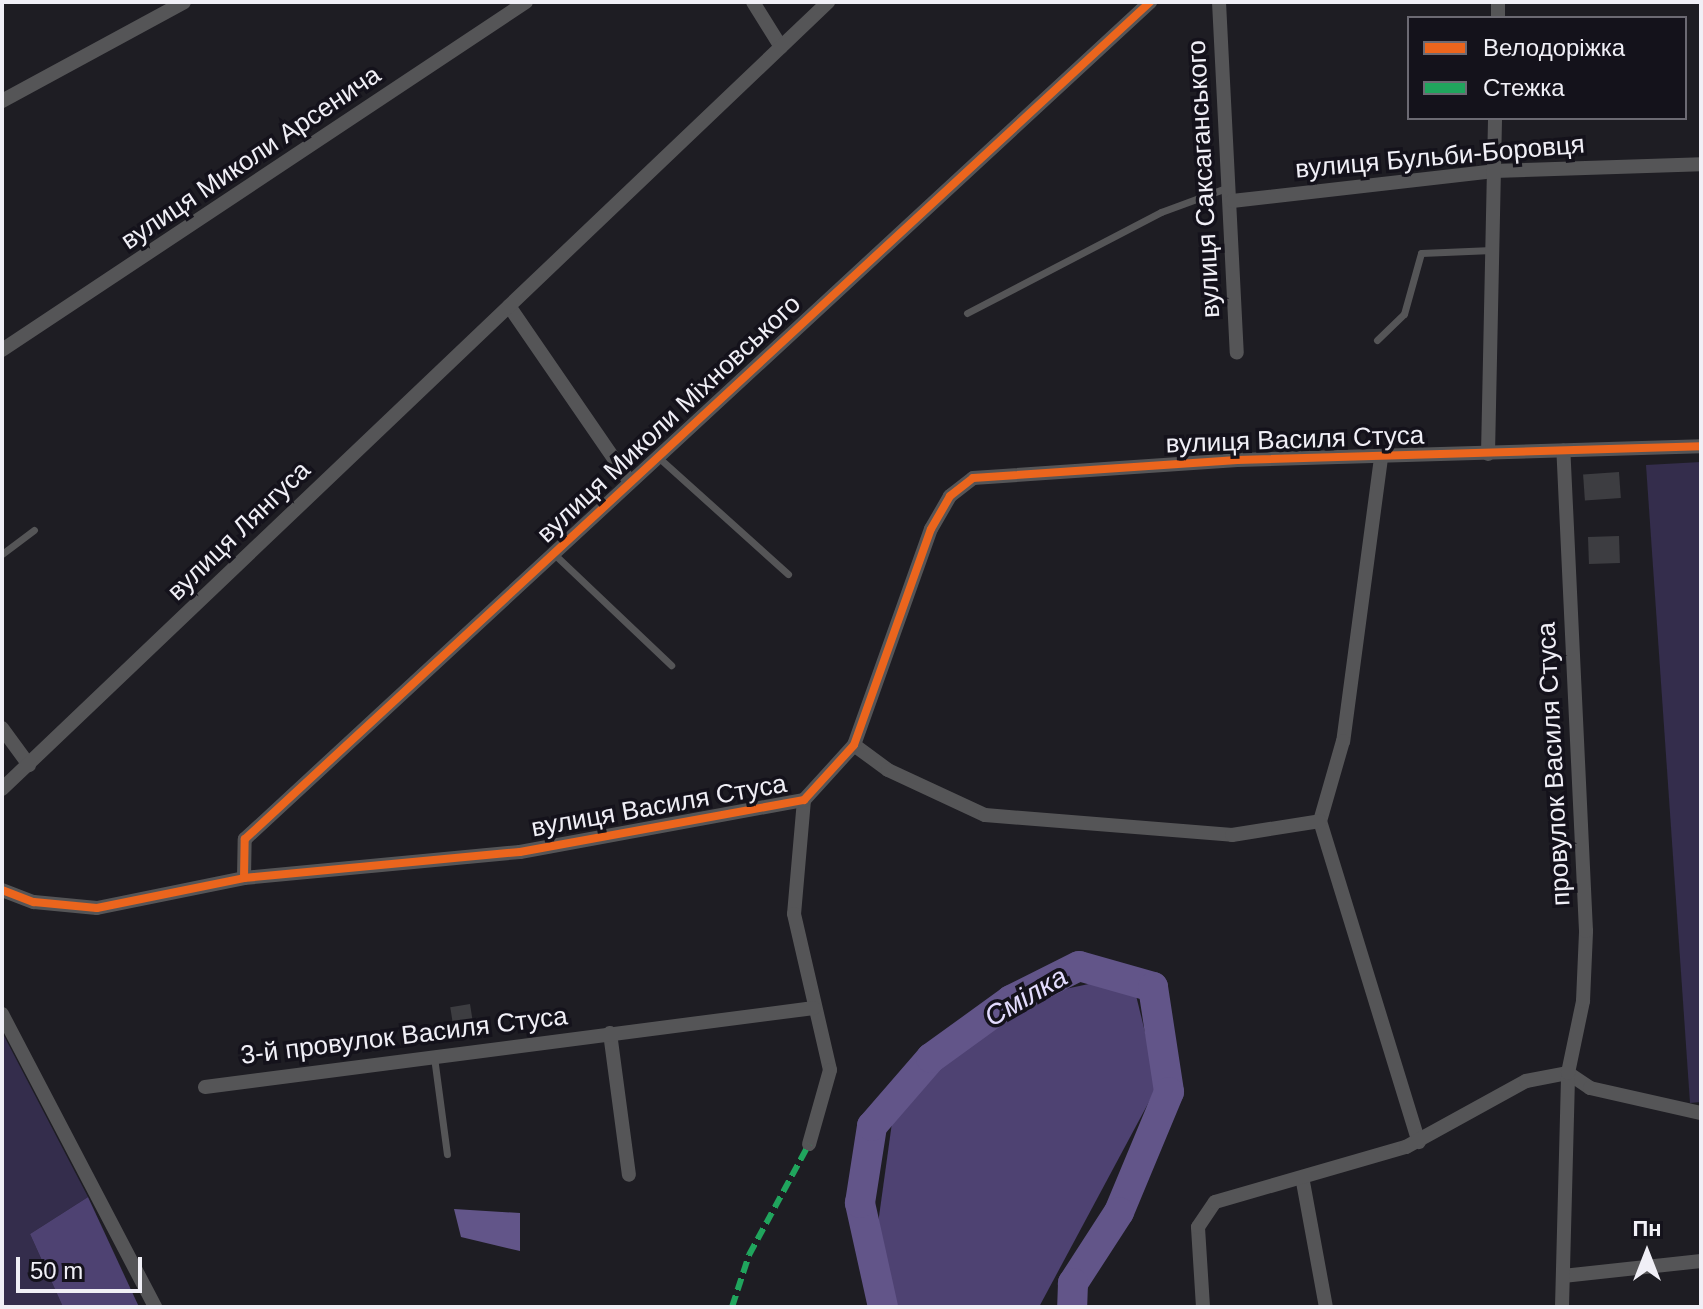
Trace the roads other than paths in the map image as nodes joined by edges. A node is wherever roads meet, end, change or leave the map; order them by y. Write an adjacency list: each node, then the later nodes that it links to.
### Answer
1 (184, 2): 8 (street)
2 (526, 2): 17 (street, вулиця Миколи Арсенича)
3 (753, 2): 7 (street)
4 (828, 2): 7 (street, вулиця Лянгуса)
5 (1150, 2): 22 (street, вулиця Миколи Міхновського)
6 (1219, 2): 12 (street, вулиця Саксаганського)
7 (781, 47): 14 (street, вулиця Лянгуса)
8 (2, 101)
9 (1495, 120): 11 (street)
10 (1701, 164): 11 (street, вулиця Бульби-Боровця)
11 (1494, 171): 12 (street, вулиця Бульби-Боровця); 13 (street)
12 (1232, 194): 15 (lane); 18 (street, вулиця Саксаганського)
13 (1492, 250): 16 (lane); 21 (street)
14 (509, 306): 24 (street); 32 (street, вулиця Лянгуса)
15 (967, 313)
16 (1377, 340)
17 (2, 350)
18 (1237, 353)
19 (1701, 446): 20 (street, вулиця Василя Стуса)
20 (1563, 451): 21 (street, вулиця Василя Стуса); 42 (street, провулок Василя Стуса)
21 (1488, 454): 23 (street, вулиця Василя Стуса)
22 (658, 457): 24 (street, вулиця Миколи Міхновського); 28 (lane, вулиця Миколи Міхновського)
23 (1381, 458): 31 (street, вулиця Василя Стуса); 35 (street)
24 (630, 482): 26 (street, вулиця Миколи Міхновського)
25 (34, 530): 27 (lane)
26 (553, 553): 29 (lane, вулиця Миколи Міхновського); 36 (street, вулиця Миколи Міхновського)
27 (2, 554)
28 (788, 574)
29 (671, 665)
30 (2, 728): 32 (street)
31 (854, 745): 34 (street, вулиця Василя Стуса); 35 (street)
32 (29, 765): 33 (street, вулиця Лянгуса)
33 (2, 789)
34 (804, 800): 36 (street, вулиця Василя Стуса); 38 (street)
35 (1320, 821): 45 (street)
36 (244, 878): 37 (street, вулиця Василя Стуса)
37 (2, 890)
38 (814, 1008): 40 (street, 3-й провулок Василя Стуса); 46 (street)
39 (2, 1014): 52 (street)
40 (610, 1033): 41 (street, 3-й провулок Василя Стуса); 48 (street)
41 (434, 1057): 43 (street, 3-й провулок Василя Стуса); 47 (lane)
42 (1568, 1073): 44 (street); 45 (street); 51 (street, провулок Василя Стуса)
43 (205, 1087)
44 (1701, 1113)
45 (1419, 1142): 49 (street)
46 (809, 1144)
47 (447, 1154)
48 (629, 1175)
49 (1303, 1182): 53 (street); 54 (street)
50 (1701, 1261): 51 (street)
51 (1563, 1276): 55 (street, провулок Василя Стуса)
52 (155, 1307)
53 (1203, 1307)
54 (1326, 1307)
55 (1562, 1307)

